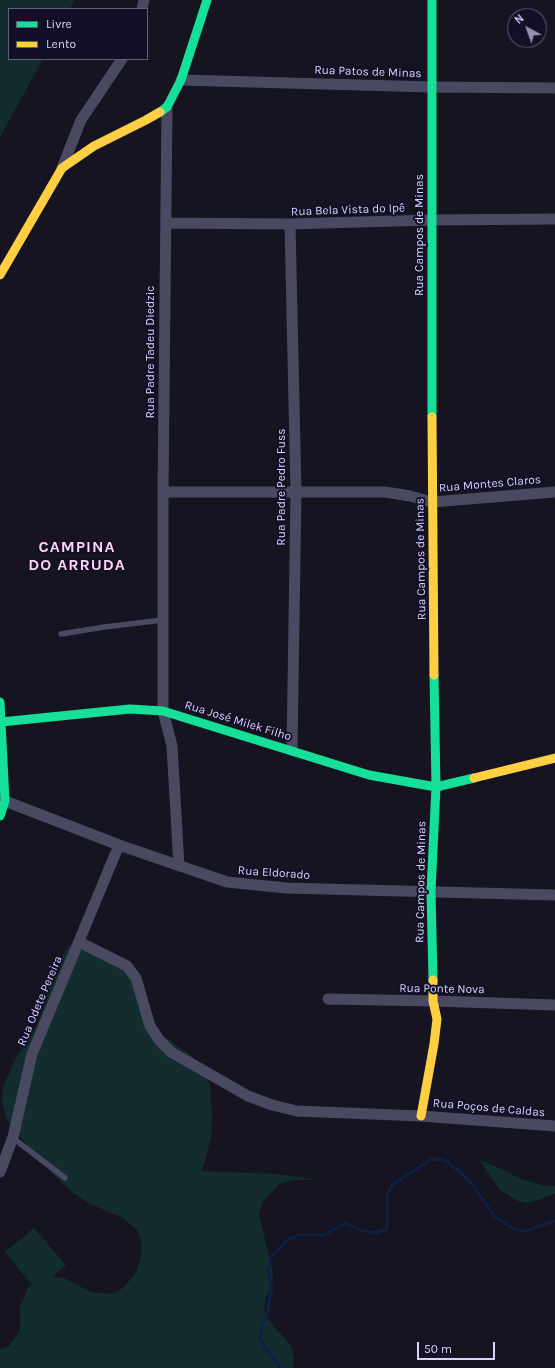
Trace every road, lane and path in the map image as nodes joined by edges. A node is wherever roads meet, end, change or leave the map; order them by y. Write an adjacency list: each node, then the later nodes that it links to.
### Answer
1 (207, 0): 4 (street, Rua Padre Tadeu Diedzic)
2 (432, 0): 5 (street, Rua Campos de Minas)
3 (121, 60): 8 (street)
4 (181, 80): 5 (street, Rua Patos de Minas); 7 (street, Rua Padre Tadeu Diedzic)
5 (431, 87): 6 (street, Rua Patos de Minas); 10 (street, Rua Campos de Minas)
6 (555, 88)
7 (167, 107): 8 (street); 11 (street, Rua Padre Tadeu Diedzic)
8 (62, 168): 13 (street)
9 (555, 219): 10 (street, Rua Bela Vista do Ipê)
10 (432, 220): 12 (street, Rua Bela Vista do Ipê); 17 (street, Rua Campos de Minas)
11 (166, 223): 12 (street, Rua Bela Vista do Ipê); 14 (street, Rua Padre Tadeu Diedzic)
12 (290, 224): 15 (street, Rua Padre Pedro Fuss)
13 (0, 275)
14 (163, 492): 15 (street, Rua Montes Claros); 18 (street, Rua Padre Tadeu Diedzic)
15 (296, 492): 17 (street, Rua Montes Claros); 23 (street, Rua Padre Pedro Fuss)
16 (555, 492): 17 (street, Rua Montes Claros)
17 (432, 502): 25 (street, Rua Campos de Minas)
18 (163, 620): 19 (lane); 21 (street, Rua Padre Tadeu Diedzic)
19 (61, 634)
20 (0, 702): 22 (street)
21 (163, 711): 22 (street, Rua José Milek Filho); 23 (street, Rua José Milek Filho); 29 (street, Rua Padre Tadeu Diedzic)
22 (1, 722): 26 (street)
23 (292, 750): 25 (street, Rua José Milek Filho)
24 (555, 758): 25 (street, Rua José Milek Filho)
25 (436, 787): 30 (street, Rua Campos de Minas)
26 (5, 801): 27 (street); 28 (street, Rua Eldorado)
27 (0, 816)
28 (119, 845): 29 (street, Rua Eldorado); 32 (street, Rua Odete Pereira)
29 (179, 866): 30 (street, Rua Eldorado)
30 (430, 891): 31 (street, Rua Eldorado); 34 (street, Rua Campos de Minas)
31 (555, 895)
32 (79, 942): 36 (street, Rua Poços de Caldas); 38 (street, Rua Odete Pereira)
33 (328, 999): 34 (street, Rua Ponte Nova)
34 (433, 1001): 35 (street, Rua Ponte Nova); 36 (street, Rua Campos de Minas)
35 (555, 1005)
36 (421, 1116): 37 (street, Rua Poços de Caldas)
37 (555, 1126)
38 (13, 1137): 39 (street, Rua Odete Pereira); 40 (lane)
39 (0, 1172)
40 (64, 1178)

